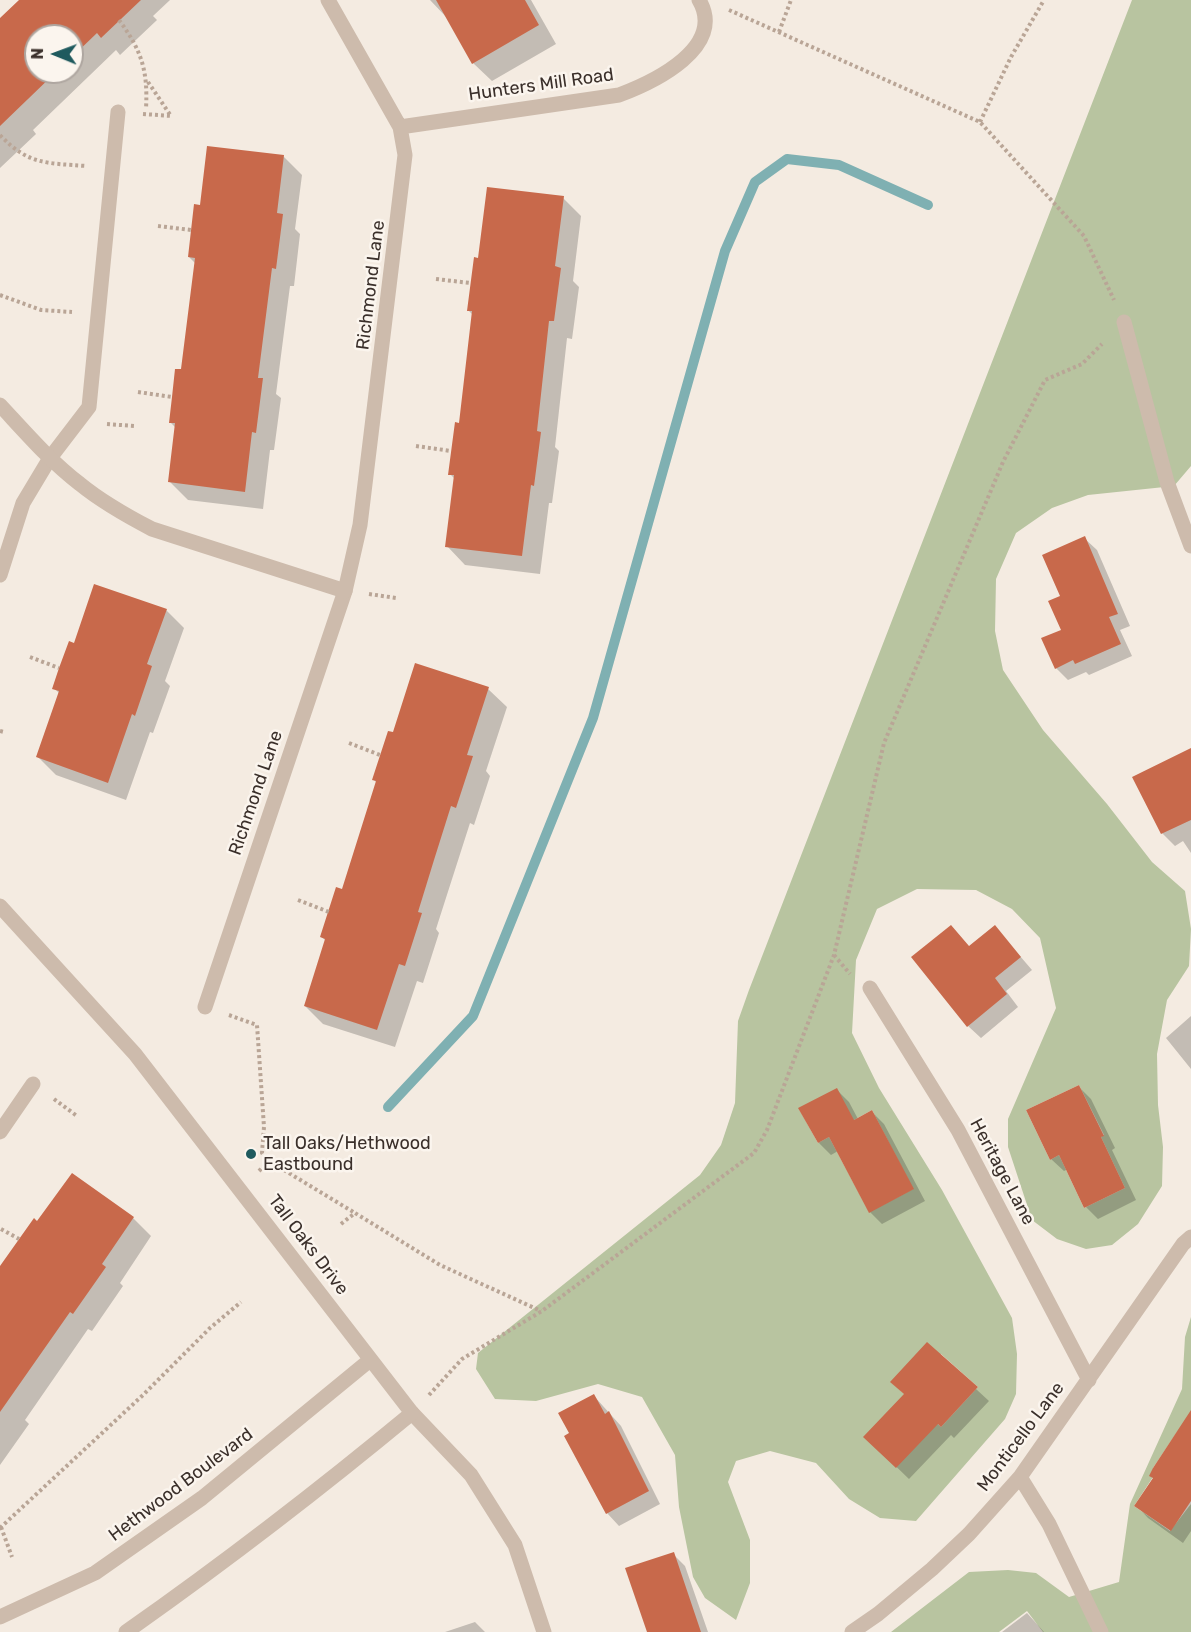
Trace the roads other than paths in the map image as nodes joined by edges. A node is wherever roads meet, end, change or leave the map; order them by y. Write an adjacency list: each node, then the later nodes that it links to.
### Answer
1 (328, 0): 4 (street, Richmond Lane)
2 (699, 0): 4 (street, Hunters Mill Road)
3 (118, 112): 7 (street)
4 (400, 126): 10 (street, Richmond Lane)
5 (1124, 322): 8 (street)
6 (0, 405): 7 (street)
7 (50, 458): 9 (street); 10 (street)
8 (1191, 546)
9 (0, 575)
10 (345, 591): 13 (street, Richmond Lane)
11 (0, 906): 17 (street, Tall Oaks Drive)
12 (870, 988): 18 (street, Heritage Lane)
13 (205, 1007)
14 (33, 1084): 15 (street)
15 (0, 1132)
16 (1191, 1237): 18 (street, Monticello Lane)
17 (370, 1360): 19 (street, Tall Oaks Drive); 21 (street, Hethwood Boulevard)
18 (1089, 1380): 20 (street, Monticello Lane)
19 (412, 1413): 22 (street); 23 (street, Tall Oaks Drive)
20 (1020, 1477): 24 (street, Monticello Lane); 25 (street)
21 (0, 1617)
22 (126, 1632)
23 (544, 1632)
24 (852, 1632)
25 (1101, 1632)

